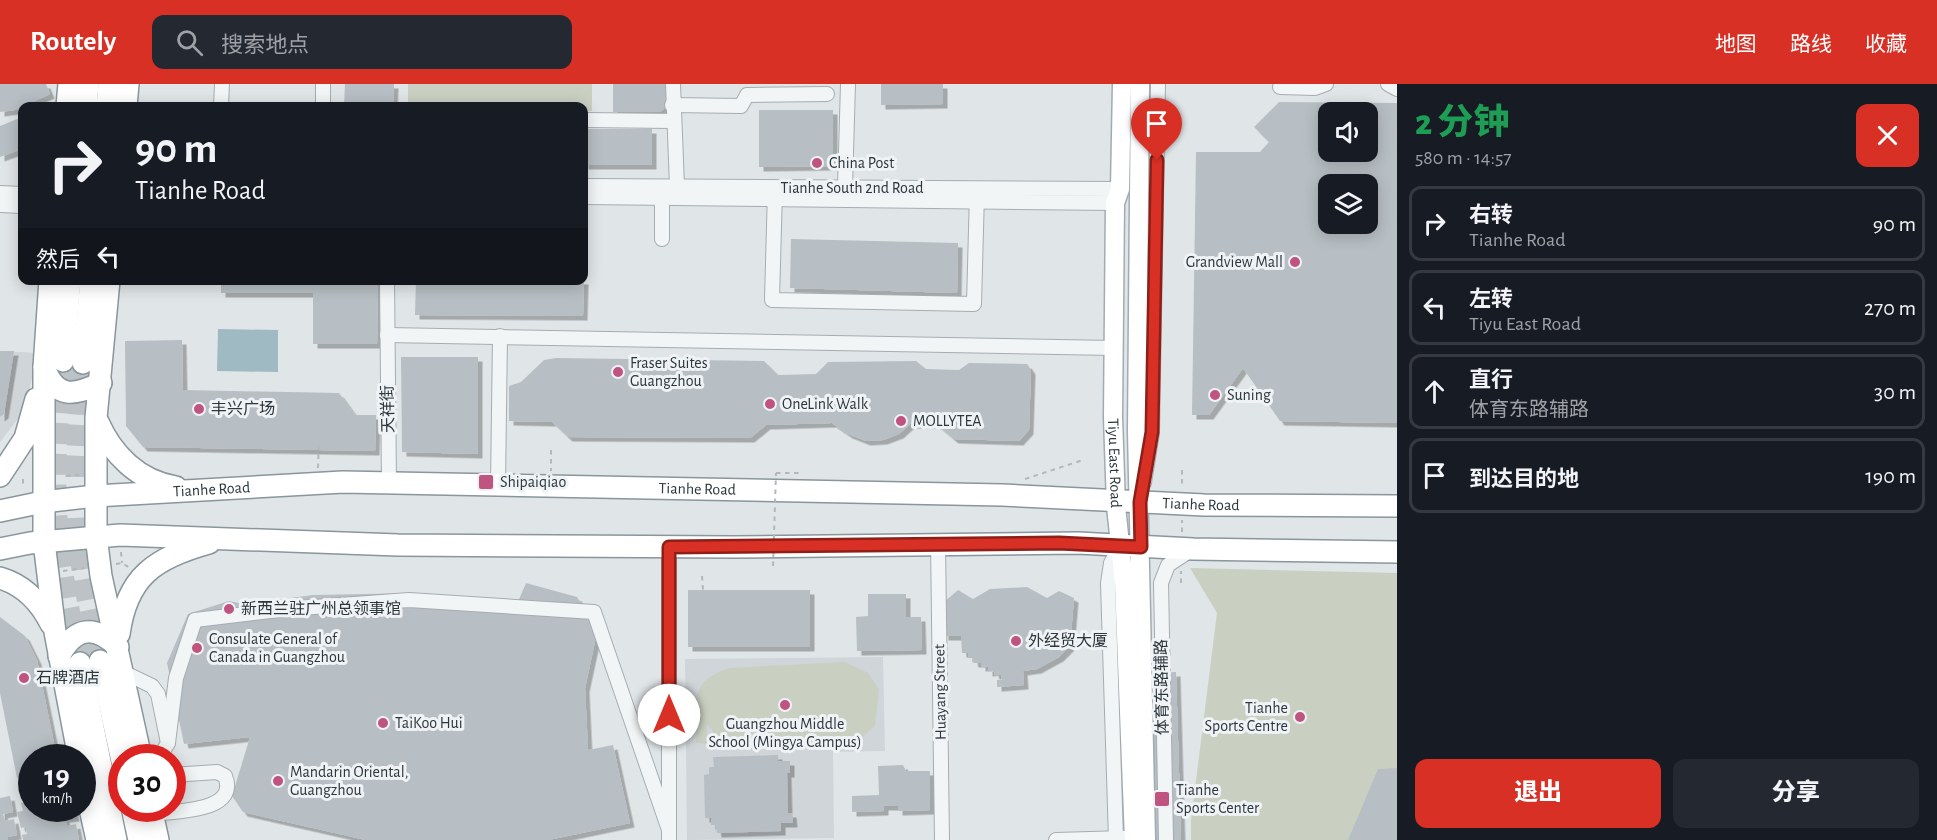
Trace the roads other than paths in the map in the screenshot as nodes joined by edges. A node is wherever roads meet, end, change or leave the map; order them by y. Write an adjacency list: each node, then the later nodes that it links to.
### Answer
1 (69, 84): 18 (highway)
2 (88, 84): 19 (highway)
3 (109, 84): 20 (highway)
4 (128, 84): 21 (highway)
5 (222, 84): 22 (street)
6 (323, 84): 23 (street)
7 (673, 84): 24 (street)
8 (848, 84): 29 (street)
9 (1122, 84): 35 (main road, Tiyu East Road)
10 (1140, 84): 58 (main road, Tiyu East Road)
11 (1158, 84): 58 (street)
12 (1326, 84): 14 (street)
13 (1388, 84): 15 (street)
14 (1280, 87)
15 (1397, 89)
16 (758, 90): 17 (street); 24 (street)
17 (826, 94)
18 (67, 102)
19 (86, 102)
20 (107, 102)
21 (126, 102)
22 (221, 102)
23 (323, 102)
24 (672, 105): 26 (street)
25 (588, 120): 26 (street)
26 (673, 121): 28 (street)
27 (588, 186): 30 (street, Tianhe South 2nd Road)
28 (677, 186): 30 (street, Tianhe South 2nd Road); 32 (street, Tianhe South 2nd Road)
29 (845, 188): 32 (street, Tianhe South 2nd Road); 34 (street, Tianhe South 2nd Road)
30 (662, 192): 32 (street, Tianhe South 2nd Road); 36 (street, Tianhe South 2nd Road); 39 (street)
31 (0, 193): 33 (street)
32 (775, 193): 34 (street, Tianhe South 2nd Road); 34 (street)
33 (18, 194)
34 (977, 195): 35 (street, Tianhe South 2nd Road)
35 (1118, 196): 47 (main road, Tiyu East Road)
36 (588, 197)
37 (0, 205): 38 (street)
38 (18, 206)
39 (662, 239)
40 (51, 285): 48 (highway)
41 (70, 285): 48 (highway)
42 (89, 285): 48 (highway)
43 (110, 285): 49 (highway)
44 (387, 285): 45 (street, 天祥街)
45 (387, 335): 46 (street); 52 (street, 天祥街)
46 (500, 336): 47 (street); 53 (street)
47 (1114, 348): 57 (main road, Tiyu East Road)
48 (63, 363): 49 (highway); 51 (highway); 56 (highway)
49 (101, 383): 50 (highway)
50 (96, 418): 54 (highway); 55 (highway)
51 (0, 476)
52 (389, 483): 53 (highway, Tianhe Road); 54 (highway, Tianhe Road)
53 (498, 484): 57 (highway, Tianhe Road)
54 (203, 491): 55 (highway, Tianhe Road)
55 (95, 496): 56 (highway, Tianhe Road); 61 (highway)
56 (43, 502): 60 (highway, Tianhe Road); 63 (highway)
57 (1116, 502): 58 (highway, Tianhe Road); 65 (main road, Tiyu East Road)
58 (1140, 502): 59 (highway, Tianhe Road); 65 (main road, Tiyu East Road)
59 (1397, 506)
60 (0, 511)
61 (96, 536): 62 (highway); 63 (highway); 73 (highway)
62 (228, 538): 66 (highway); 73 (highway)
63 (44, 542): 67 (highway); 71 (highway)
64 (938, 544): 65 (highway); 66 (highway); 95 (street, Huayang Street)
65 (1131, 546): 68 (highway); 76 (main road, Tiyu East Road); 89 (main road, Tiyu East Road)
66 (669, 547): 88 (street)
67 (0, 549)
68 (1185, 551): 69 (highway); 72 (street, 体育东路辅路)
69 (1397, 552)
70 (0, 578): 71 (highway)
71 (55, 632): 74 (highway)
72 (1161, 646): 76 (street); 90 (street, 体育东路辅路)
73 (118, 647): 74 (highway); 75 (highway)
74 (59, 656): 78 (highway)
75 (123, 672): 77 (street); 80 (highway)
76 (1141, 685): 89 (main road, Tiyu East Road)
77 (168, 743): 88 (street)
78 (76, 744)
79 (117, 744): 82 (highway)
80 (138, 744)
81 (186, 774): 83 (street)
82 (108, 785)
83 (186, 807)
84 (93, 822): 91 (highway)
85 (113, 822): 92 (highway)
86 (135, 822): 93 (highway)
87 (154, 822): 94 (highway)
88 (669, 835)
89 (1132, 839): 90 (street); 96 (street)
90 (1166, 839)
91 (97, 840)
92 (116, 840)
93 (139, 840)
94 (158, 840)
95 (942, 840)
96 (1056, 840)

